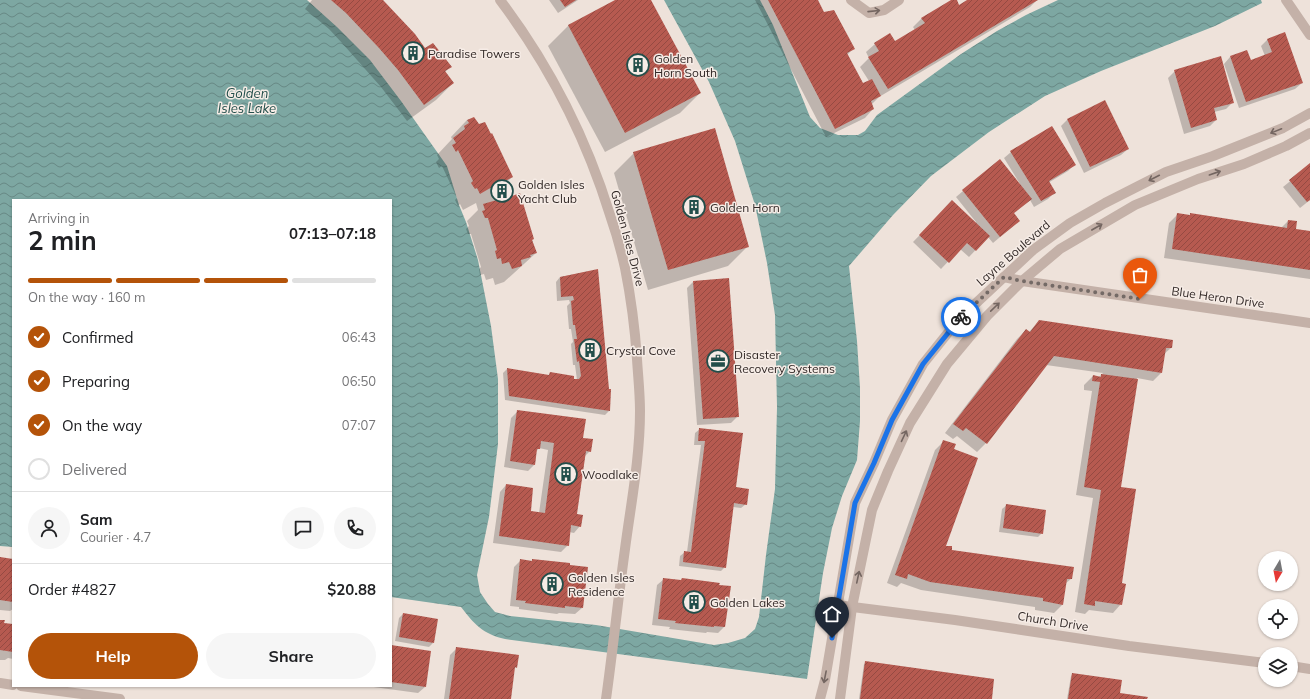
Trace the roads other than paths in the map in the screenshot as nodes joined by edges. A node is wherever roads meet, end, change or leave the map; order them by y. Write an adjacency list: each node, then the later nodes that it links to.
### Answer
1 (500, 0): 22 (street, Golden Isles Drive)
2 (851, 0): 3 (street, one-way to 3)
3 (898, 0)
4 (1286, 0): 5 (street)
5 (1310, 35)
6 (1310, 113): 8 (street, Layne Boulevard, one-way to 8)
7 (1310, 132): 9 (street, one-way to 7)
8 (1004, 277): 9 (street, Blue Heron Drive); 11 (street, Layne Boulevard)
9 (1022, 281): 10 (street, Blue Heron Drive); 12 (street, one-way to 9)
10 (1310, 323)
11 (874, 463): 12 (street); 13 (street, Layne Boulevard)
12 (888, 471): 14 (street, one-way to 12)
13 (837, 605): 14 (street, Church Drive); 23 (street, Layne Boulevard, one-way to 23)
14 (852, 607): 15 (street, Church Drive); 24 (street)
15 (1258, 662)
16 (1298, 667): 17 (street)
17 (1310, 669)
18 (0, 683): 19 (street)
19 (12, 685)
20 (29, 687): 21 (street)
21 (120, 699)
22 (606, 699)
23 (820, 699)
24 (840, 699)

